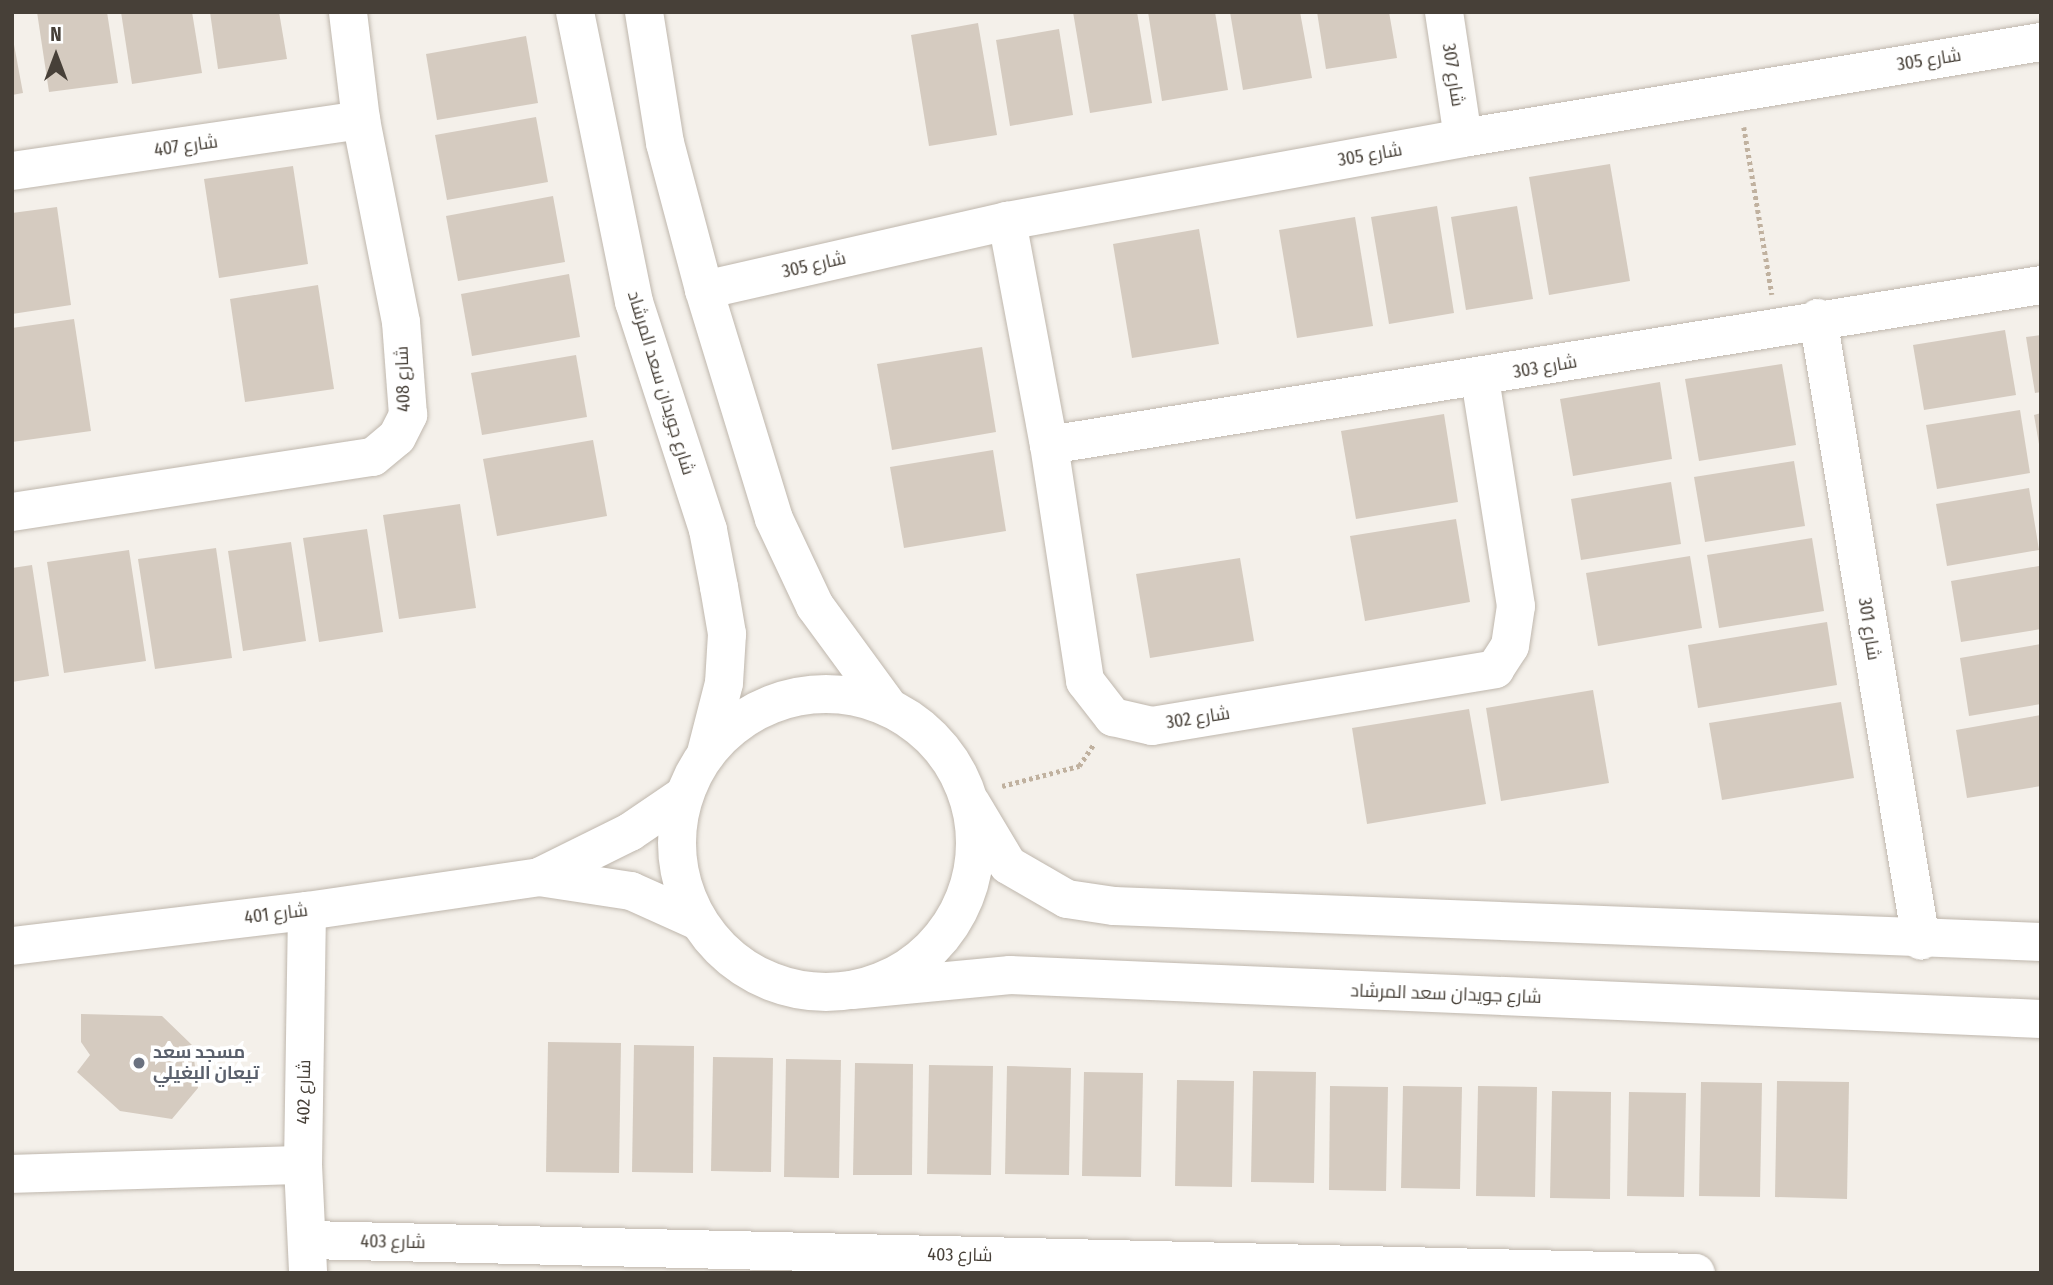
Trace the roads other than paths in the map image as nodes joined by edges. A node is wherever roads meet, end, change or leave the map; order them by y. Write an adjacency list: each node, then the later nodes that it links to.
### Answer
1 (348, 12): 6 (street, شارع 408)
2 (575, 12): 17 (street, شارع جويدان سعد المرشاد)
3 (644, 12): 11 (street)
4 (1444, 12): 7 (street, شارع 307)
5 (2035, 32): 7 (street, شارع 305)
6 (361, 120): 8 (street, شارع 407); 15 (street, شارع 408)
7 (1463, 138): 9 (street, شارع 305)
8 (12, 171)
9 (1007, 221): 11 (street, شارع 305); 14 (street)
10 (2041, 285): 12 (street, شارع 303)
11 (704, 290): 16 (street)
12 (1818, 318): 13 (street, شارع 303); 23 (street, شارع 301)
13 (1480, 379): 14 (street, شارع 303); 14 (street, شارع 302)
14 (1049, 445)
15 (12, 512)
16 (888, 707): 17 (street); 19 (street)
17 (706, 752): 18 (street)
18 (683, 796): 20 (street, شارع 401); 22 (street)
19 (971, 803): 23 (street); 26 (street)
20 (539, 877): 21 (street, شارع 401); 22 (street, شارع 401)
21 (307, 911): 25 (street, شارع 401); 28 (street, شارع 402)
22 (698, 921): 26 (street, شارع جويدان سعد المرشاد)
23 (1921, 941): 24 (street)
24 (2041, 943)
25 (12, 946)
26 (852, 990): 27 (street, شارع جويدان سعد المرشاد)
27 (2041, 1019)
28 (303, 1165): 29 (street); 30 (street, شارع 402)
29 (12, 1174)
30 (308, 1256): 31 (street, شارع 403)
31 (1696, 1273)

